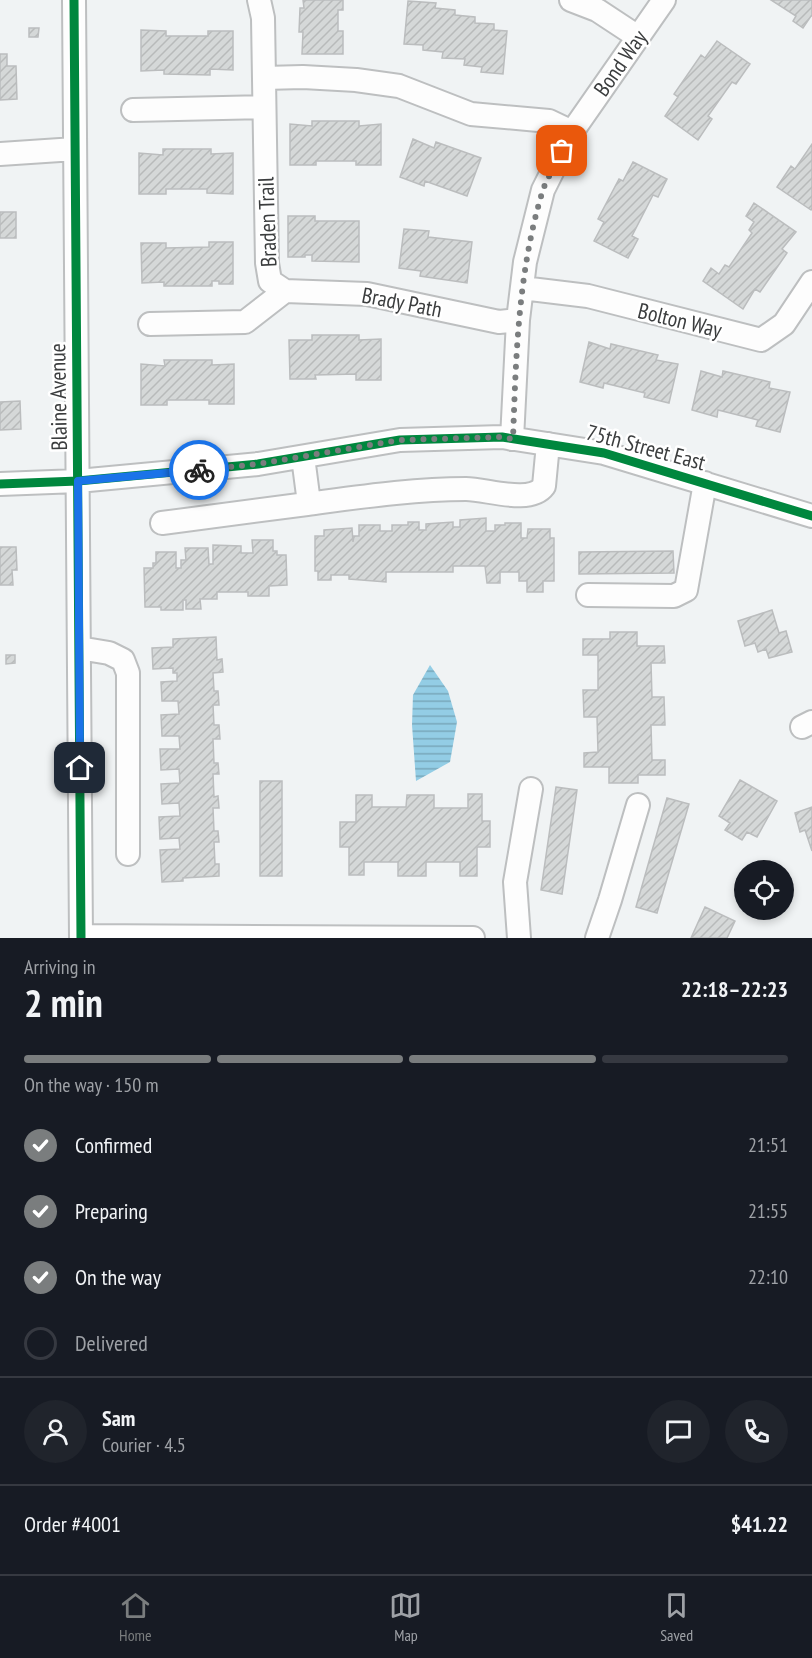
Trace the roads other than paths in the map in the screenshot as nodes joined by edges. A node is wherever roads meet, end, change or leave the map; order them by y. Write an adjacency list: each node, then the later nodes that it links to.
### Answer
1 (74, 0): 10 (street, Blaine Avenue)
2 (260, 0): 6 (street, Braden Trail)
3 (572, 0): 5 (street)
4 (664, 0): 5 (street, Bond Way)
5 (638, 37): 9 (street, Bond Way)
6 (264, 78): 7 (street, Braden Trail); 9 (street)
7 (264, 107): 8 (street); 14 (street, Braden Trail)
8 (133, 110)
9 (572, 132): 13 (street, Bond Way)
10 (75, 149): 11 (street); 20 (street, Blaine Avenue)
11 (0, 154)
12 (812, 282): 13 (street, Bolton Way)
13 (522, 288): 15 (street, Bond Way)
14 (285, 291): 15 (street, Brady Path); 16 (street, Braden Trail)
15 (518, 320): 17 (street, Bond Way)
16 (150, 324)
17 (513, 439): 18 (street, 75th Street East); 19 (street, 75th Street East)
18 (548, 444): 21 (street, 75th Street East); 23 (street)
19 (303, 457): 20 (street, 75th Street East); 23 (street)
20 (78, 481): 22 (street, 75th Street East); 27 (street, Blaine Avenue)
21 (705, 483): 24 (street, 75th Street East); 26 (street)
22 (0, 484)
23 (309, 503): 25 (street)
24 (812, 516)
25 (162, 523)
26 (588, 595)
27 (79, 648): 30 (street); 31 (street, Blaine Avenue)
28 (531, 789): 33 (street)
29 (638, 805): 34 (street)
30 (128, 854)
31 (81, 937): 32 (street)
32 (473, 938)
33 (519, 938)
34 (597, 938)

